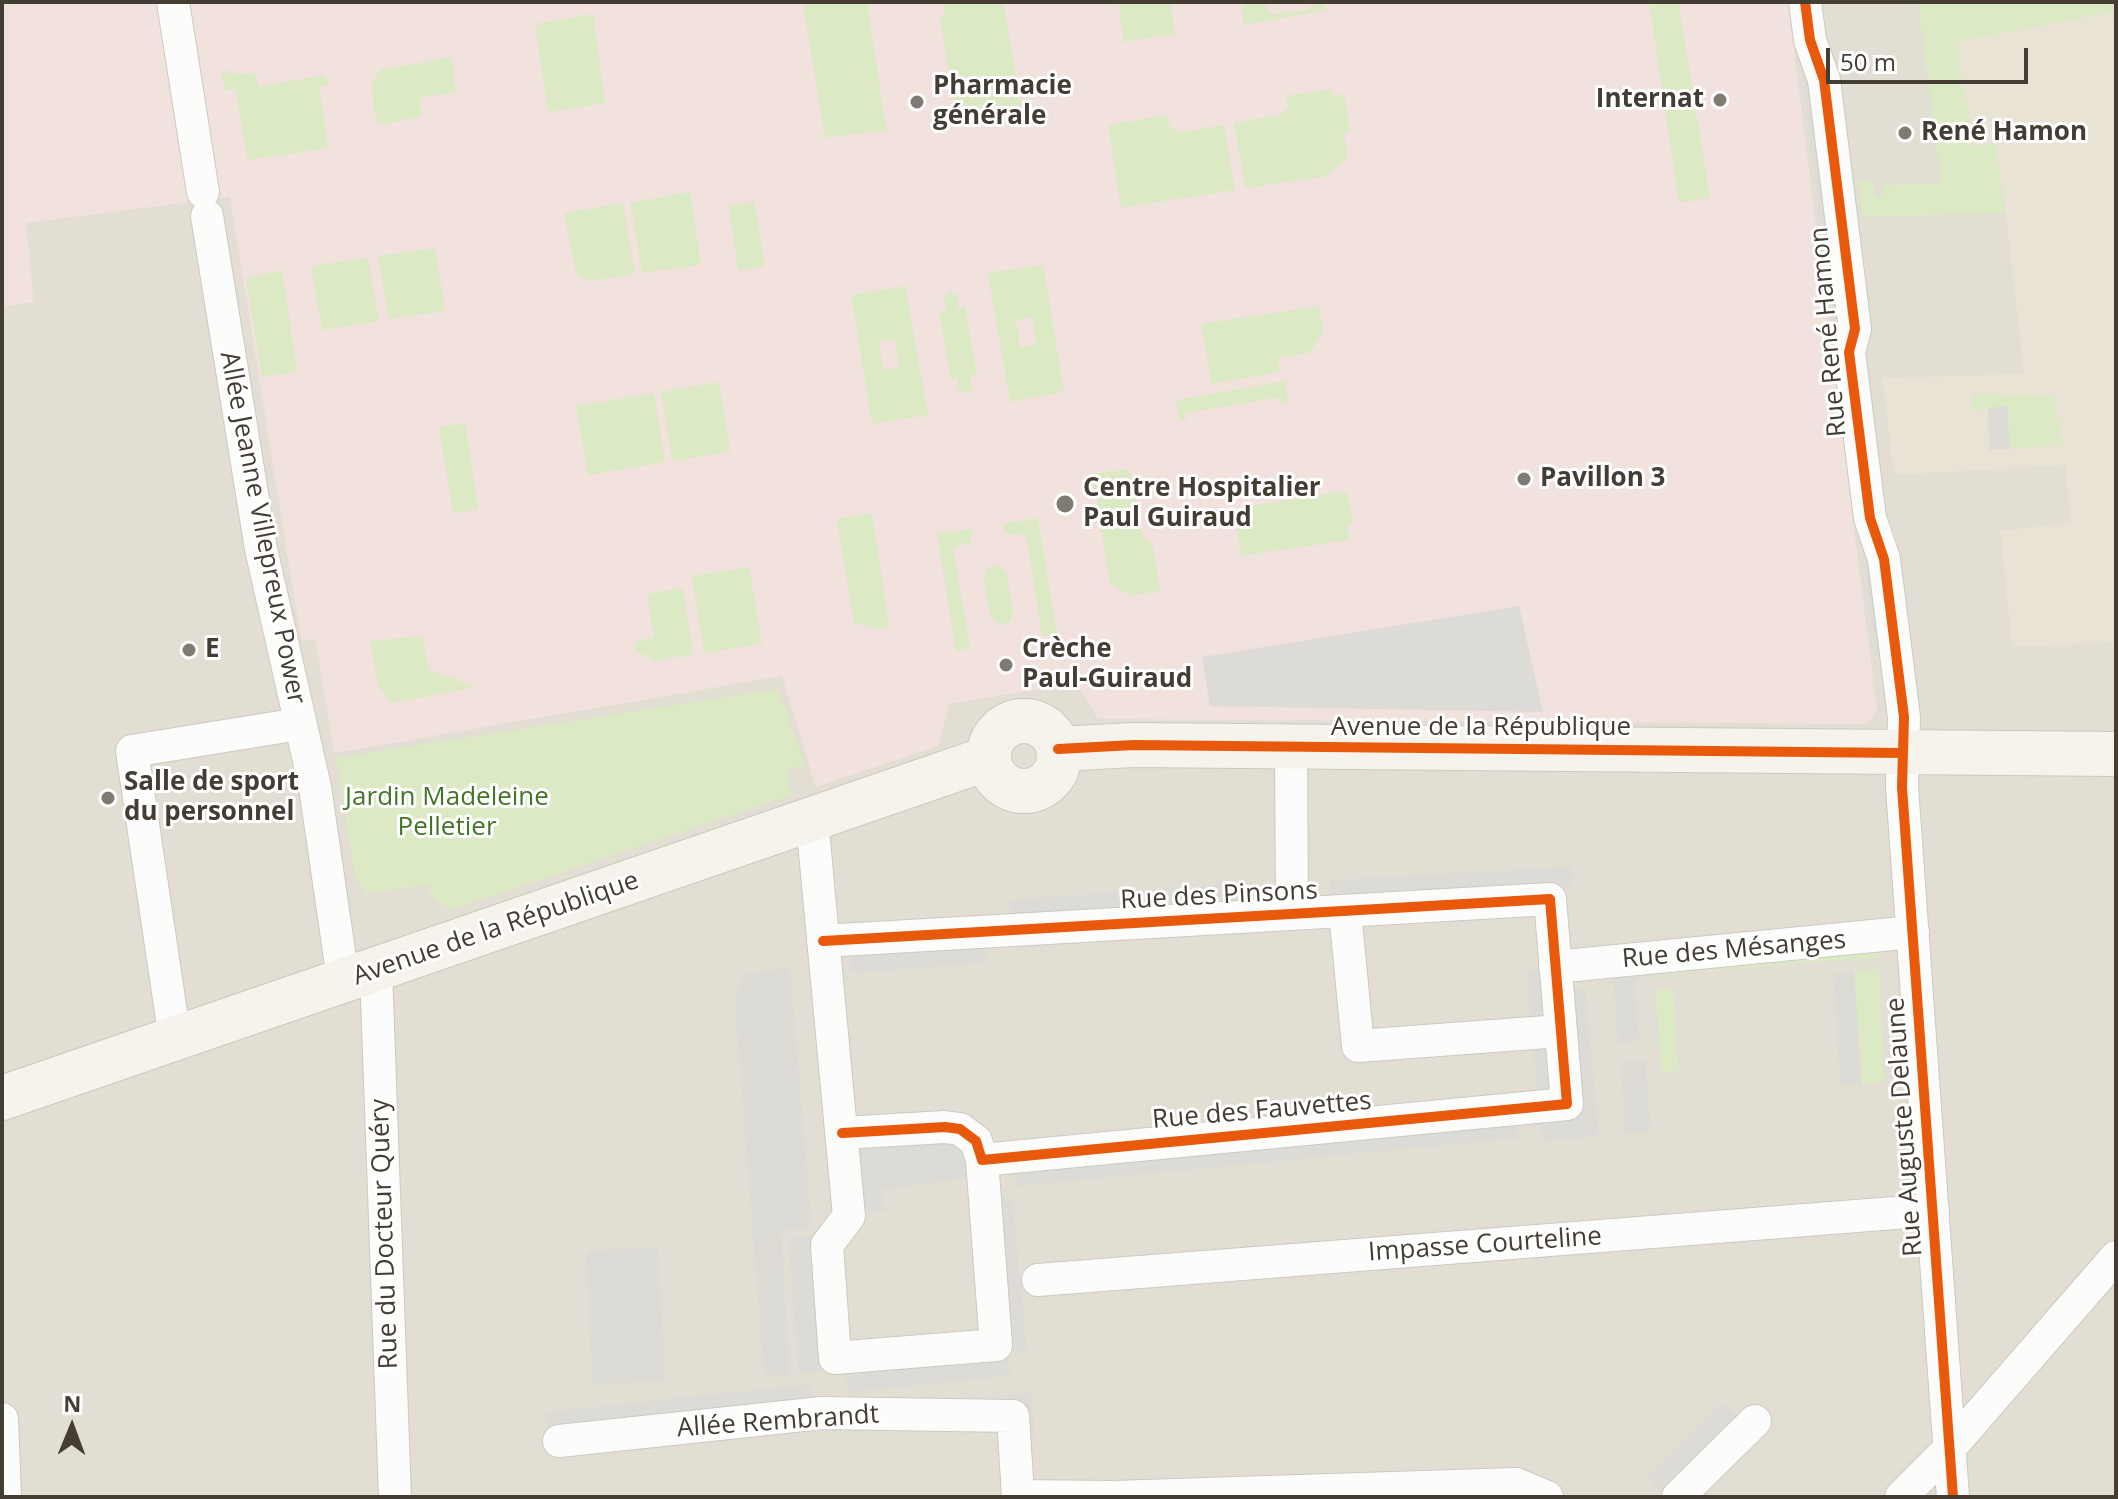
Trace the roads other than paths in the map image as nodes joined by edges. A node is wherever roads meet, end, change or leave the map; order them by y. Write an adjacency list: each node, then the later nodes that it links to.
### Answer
1 (173, 2): 3 (street, Allée Jeanne Villepreux Power)
2 (1805, 2): 5 (street, Rue René Hamon)
3 (299, 724): 13 (street, Allée Jeanne Villepreux Power); 15 (street)
4 (1291, 749): 5 (main road, Avenue de la République); 7 (main road, Avenue de la République); 8 (street)
5 (1903, 753): 6 (main road, Avenue de la République); 10 (street, Rue Auguste Delaune)
6 (2116, 754)
7 (812, 820): 11 (street); 13 (main road, Avenue de la République)
8 (1292, 912): 9 (street, Rue des Pinsons); 11 (street, Rue des Pinsons)
9 (1345, 912): 12 (street, Rue des Pinsons); 14 (street)
10 (1913, 932): 12 (street, Rue des Mésanges); 19 (street, Rue Auguste Delaune)
11 (823, 941): 17 (street)
12 (1555, 967): 14 (street, Rue des Fauvettes)
13 (361, 976): 15 (main road, Avenue de la République); 27 (street, Rue du Docteur Quéry)
14 (1560, 1031): 18 (street, Rue des Fauvettes)
15 (175, 1039): 16 (main road, Avenue de la République)
16 (2, 1098)
17 (842, 1133): 18 (street); 18 (street)
18 (982, 1160)
19 (1933, 1210): 21 (street, Impasse Courteline); 25 (street, Rue Auguste Delaune)
20 (2116, 1257): 25 (street)
21 (1038, 1280)
22 (2, 1419): 26 (street)
23 (1755, 1421): 31 (street)
24 (559, 1441): 28 (street, Allée Rembrandt)
25 (1949, 1449): 32 (street); 33 (street, Rue Auguste Delaune)
26 (5, 1497)
27 (395, 1497)
28 (1018, 1497): 29 (street, Allée Rembrandt)
29 (1113, 1497): 30 (street, Allée Rembrandt)
30 (1547, 1497)
31 (1678, 1497)
32 (1901, 1497)
33 (1953, 1497)

